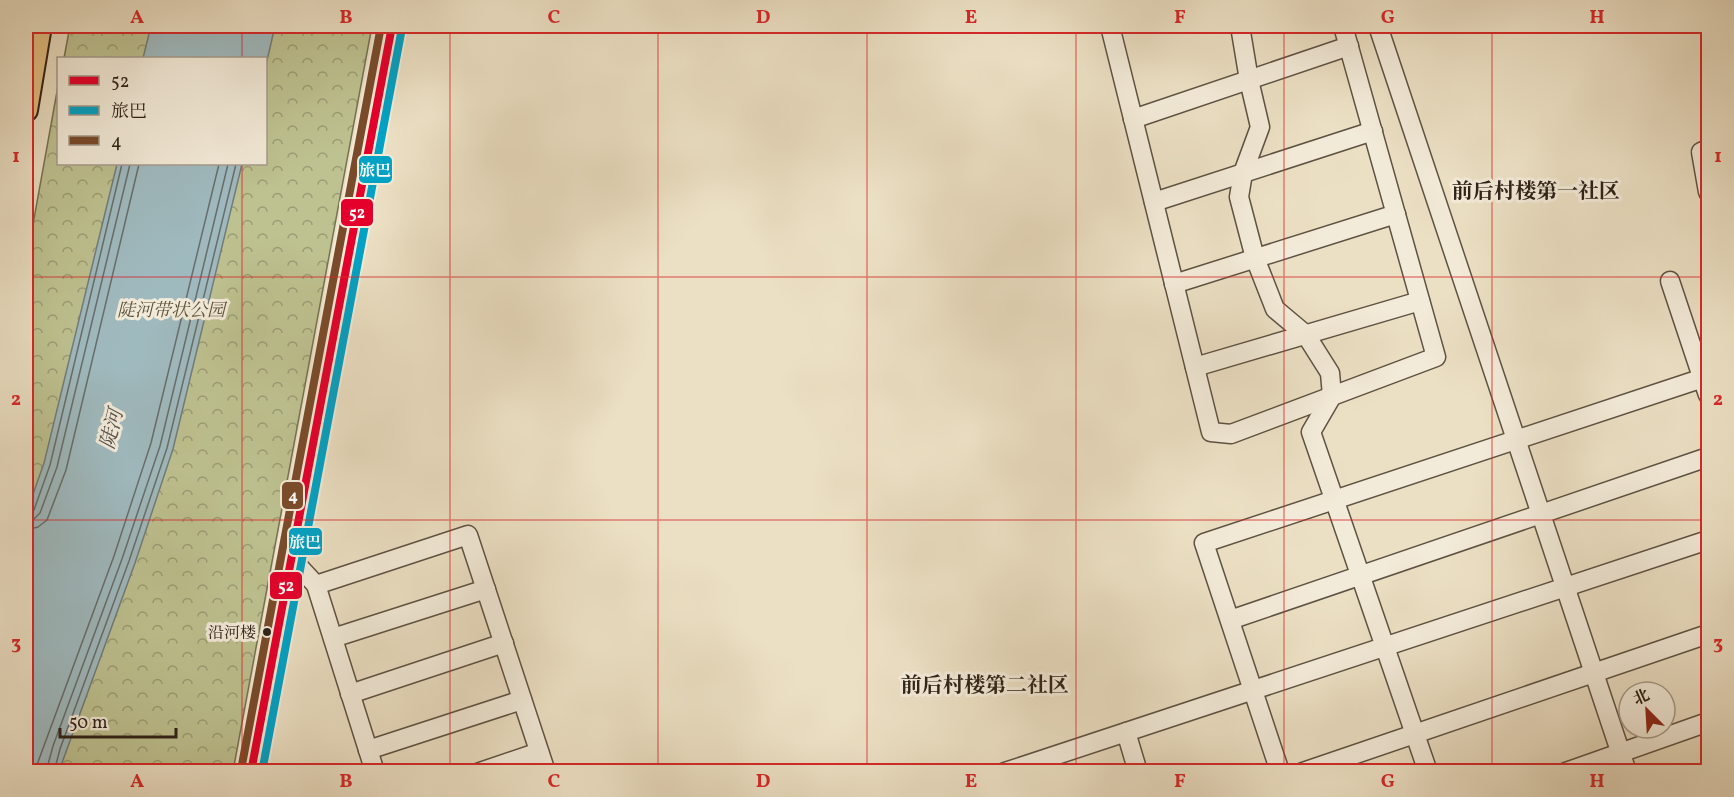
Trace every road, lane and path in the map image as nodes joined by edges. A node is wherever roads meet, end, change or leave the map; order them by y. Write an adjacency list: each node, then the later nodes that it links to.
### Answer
1 (40, 26): 9 (main road)
2 (392, 26): 30 (street)
3 (1110, 26): 10 (street)
4 (1240, 26): 8 (street)
5 (1343, 26): 7 (street)
6 (1378, 26): 25 (street)
7 (1349, 46): 8 (street); 11 (street)
8 (1249, 80): 10 (street); 13 (street)
9 (26, 110)
10 (1133, 119): 15 (street)
11 (1373, 131): 13 (street); 16 (street)
12 (1708, 149): 14 (street)
13 (1243, 173): 15 (street); 17 (street)
14 (1708, 192)
15 (1154, 202): 19 (street)
16 (1396, 214): 17 (street); 20 (street)
17 (1255, 258): 19 (street); 21 (street)
18 (1670, 281): 23 (street)
19 (1174, 284): 22 (street)
20 (1420, 301): 21 (street); 24 (street)
21 (1306, 335): 22 (street); 24 (street)
22 (1195, 367): 24 (street)
23 (1706, 387): 25 (street)
24 (1332, 396): 27 (street)
25 (1516, 439): 27 (street); 28 (street)
26 (1708, 457): 28 (street)
27 (1334, 500): 31 (street); 35 (street)
28 (1541, 514): 31 (street); 33 (street)
29 (1708, 540): 33 (street)
30 (292, 559): 32 (street); 50 (street)
31 (1360, 576): 35 (street); 39 (street)
32 (316, 585): 34 (street); 37 (street)
33 (1566, 588): 39 (street); 40 (street)
34 (486, 589): 37 (street); 38 (street)
35 (1230, 620): 41 (street)
36 (1708, 634): 40 (street)
37 (333, 638): 42 (street)
38 (504, 643): 42 (street); 43 (street)
39 (1385, 647): 41 (street); 46 (street)
40 (1594, 673): 46 (street); 49 (street)
41 (1253, 691): 45 (street); 56 (street)
42 (350, 694): 47 (street)
43 (522, 700): 47 (street); 48 (street)
44 (1708, 723): 49 (street)
45 (1126, 732): 54 (street); 55 (street)
46 (1415, 733): 57 (street); 58 (street)
47 (368, 750): 51 (street)
48 (539, 752): 52 (street); 53 (street)
49 (1621, 753): 59 (street); 60 (street)
50 (251, 771)
51 (375, 771)
52 (480, 771)
53 (546, 771)
54 (1005, 771)
55 (1138, 771)
56 (1280, 771)
57 (1303, 771)
58 (1428, 771)
59 (1566, 771)
60 (1627, 771)

